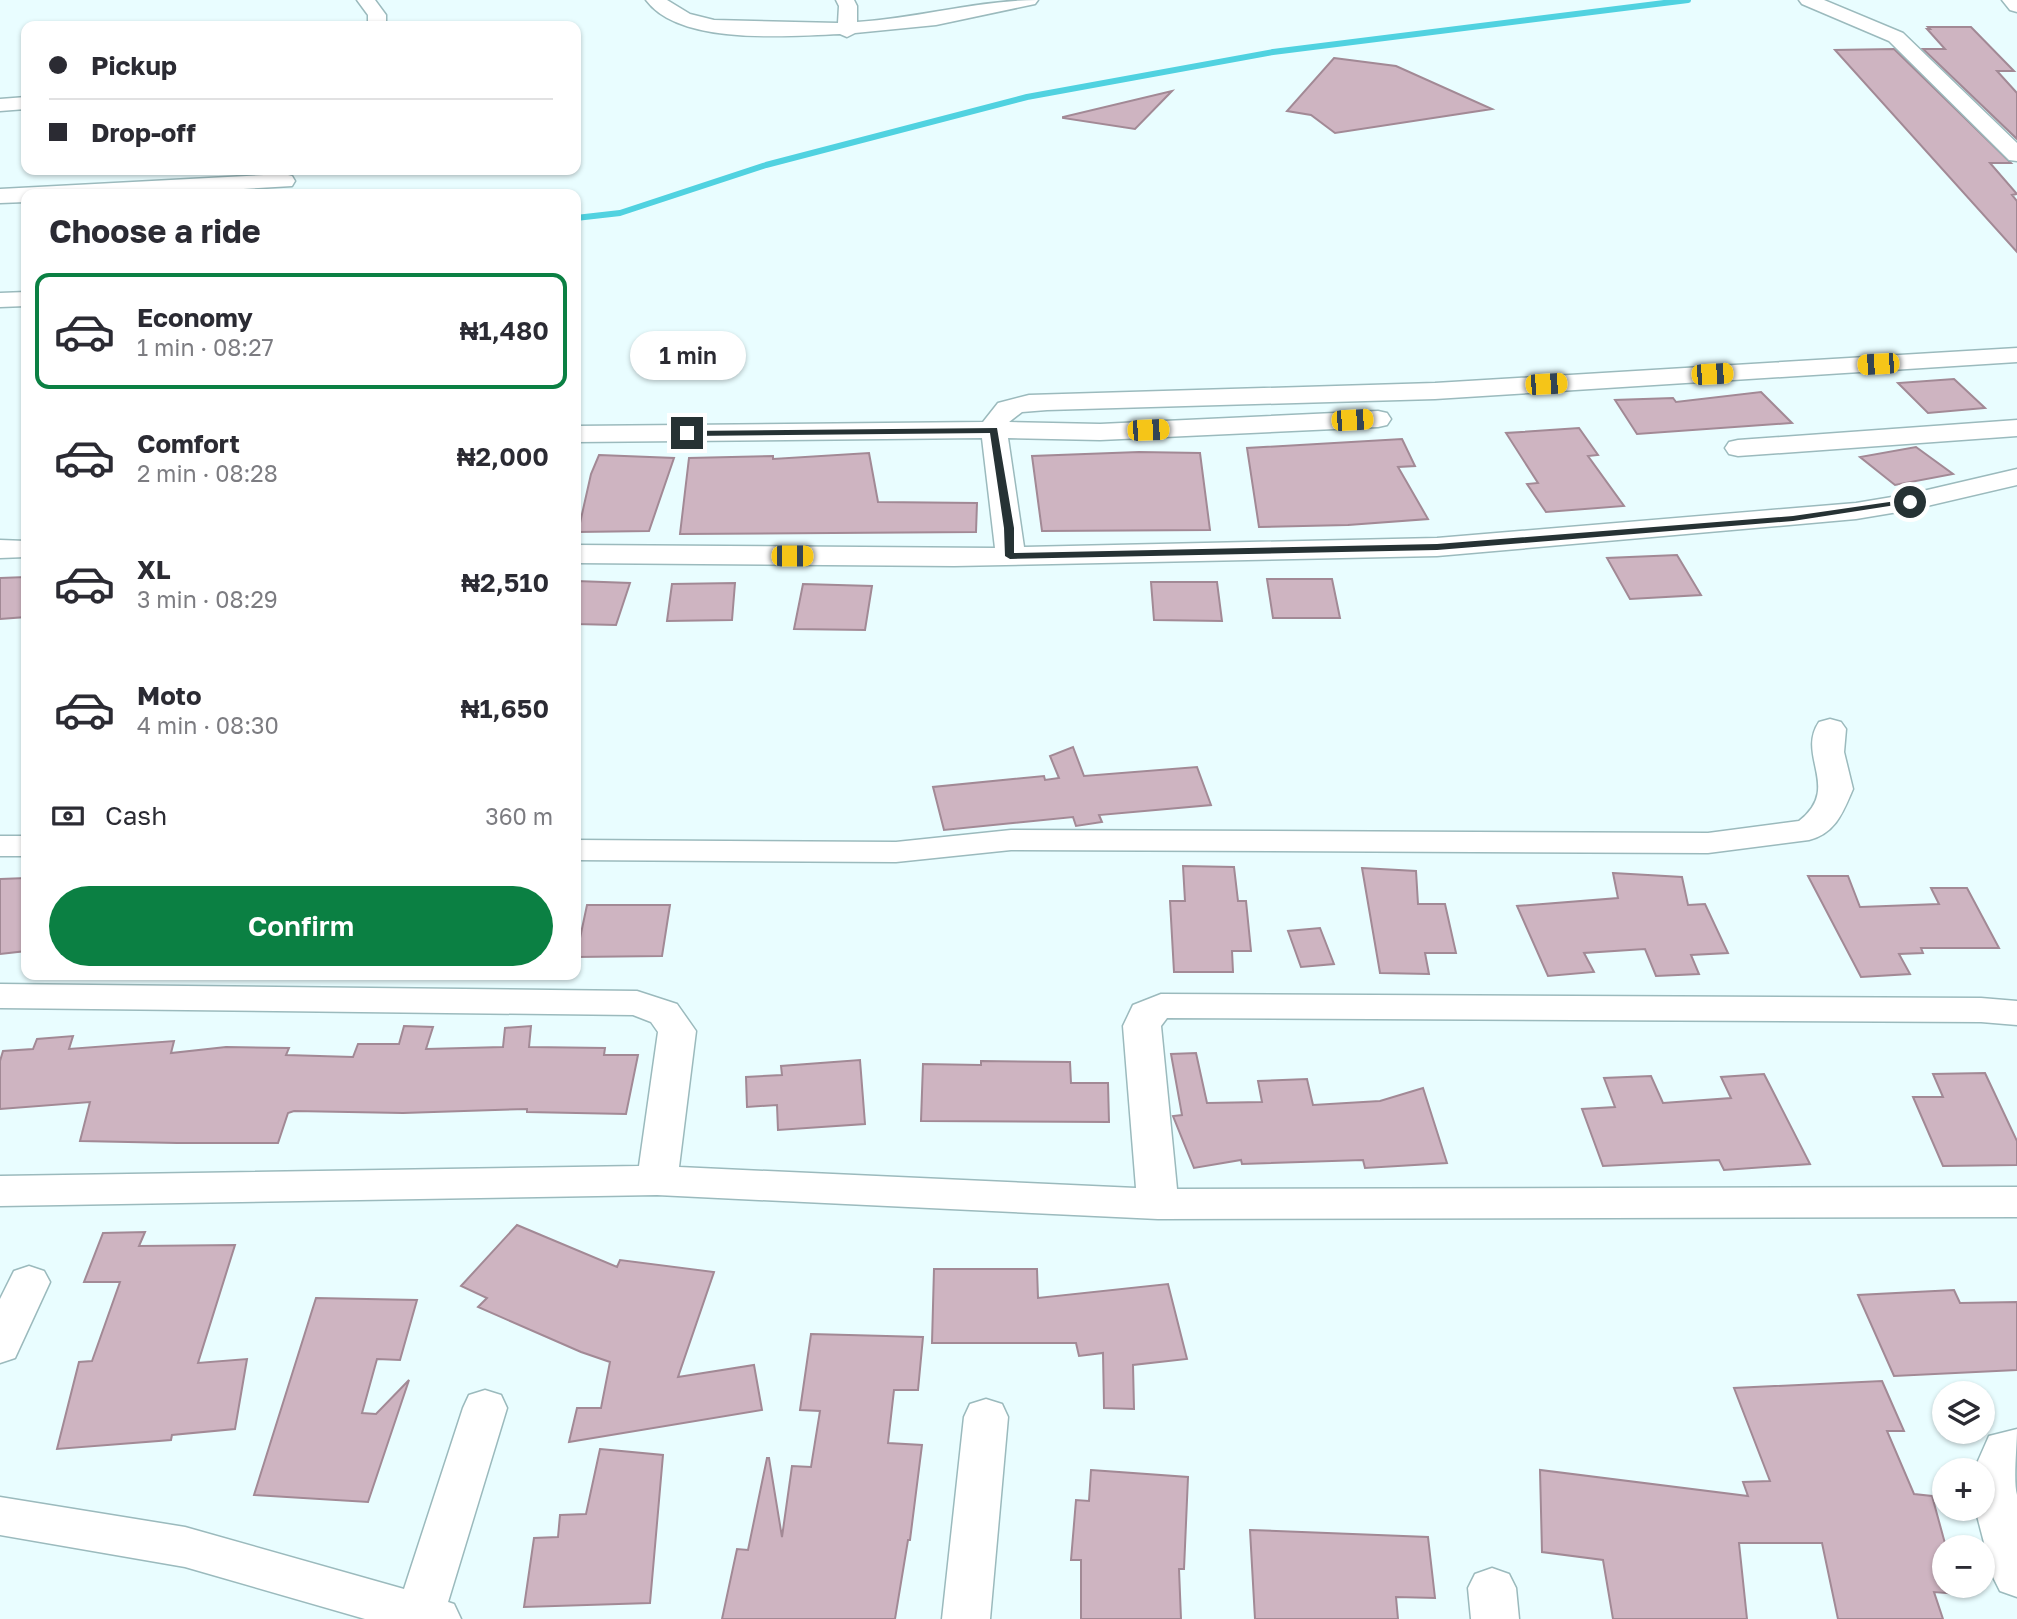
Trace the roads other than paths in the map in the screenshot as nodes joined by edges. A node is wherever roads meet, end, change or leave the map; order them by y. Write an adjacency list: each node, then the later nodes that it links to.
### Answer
1 (366, 0): 8 (street)
2 (655, 0): 9 (street)
3 (845, 0): 9 (street)
4 (1029, 0): 9 (street)
5 (1808, 0): 12 (street)
6 (2011, 0): 7 (street)
7 (2017, 6)
8 (377, 21)
9 (847, 31)
10 (21, 103): 11 (street)
11 (0, 105)
12 (2017, 155)
13 (283, 182): 14 (street)
14 (140, 189)
15 (21, 195): 16 (street)
16 (0, 196)
17 (21, 299): 18 (street)
18 (0, 300)
19 (2017, 355): 22 (street)
20 (1378, 419): 22 (street)
21 (2017, 428): 24 (street)
22 (994, 430): 23 (street); 29 (street)
23 (581, 434)
24 (1738, 448)
25 (2017, 477): 29 (street)
26 (0, 549): 27 (street)
27 (21, 549)
28 (581, 554): 29 (street)
29 (1010, 556)
30 (1830, 729): 33 (street)
31 (0, 846): 32 (street)
32 (21, 846)
33 (581, 850)
34 (0, 996): 36 (street)
35 (2017, 1013): 39 (street)
36 (657, 1180): 37 (street); 39 (street)
37 (0, 1191)
38 (2017, 1202): 39 (street)
39 (1158, 1204)
40 (29, 1283): 41 (street)
41 (0, 1346)
42 (485, 1408): 47 (street)
43 (986, 1417): 48 (street)
44 (2017, 1447): 46 (street)
45 (0, 1516): 47 (street)
46 (2017, 1577)
47 (428, 1617)
48 (966, 1619)

